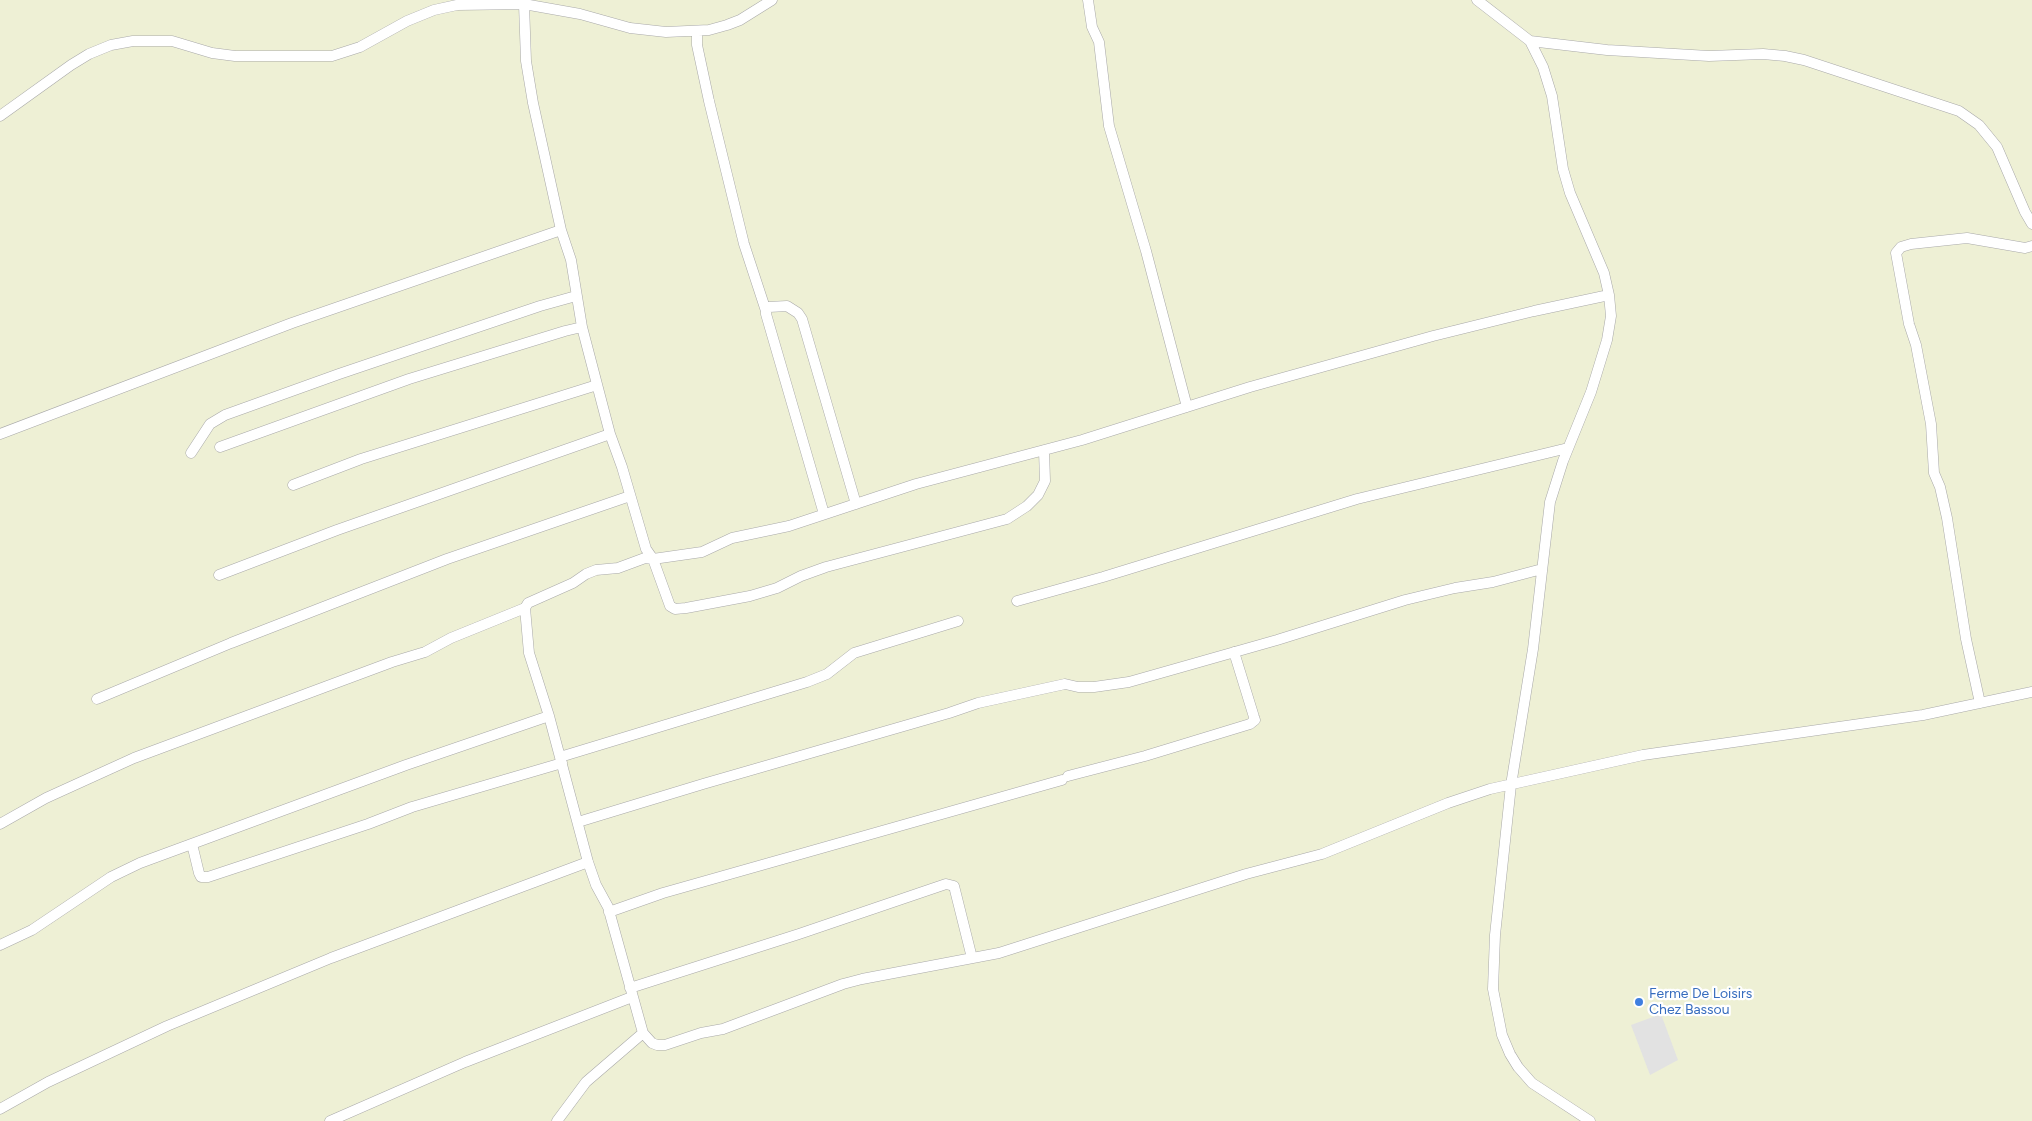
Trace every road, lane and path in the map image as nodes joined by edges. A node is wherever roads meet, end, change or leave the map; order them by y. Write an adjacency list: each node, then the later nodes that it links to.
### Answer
1 (772, 0): 5 (street)
2 (1088, 0): 16 (street)
3 (1477, 0): 6 (street)
4 (524, 4): 5 (street); 7 (street); 9 (street)
5 (697, 31): 13 (street)
6 (1530, 41): 8 (street); 11 (street)
7 (0, 116)
8 (2032, 224)
9 (561, 230): 12 (street); 17 (street)
10 (2032, 246): 36 (street)
11 (1609, 295): 16 (street); 20 (street)
12 (576, 296): 14 (street); 22 (street)
13 (766, 311): 25 (street); 26 (street)
14 (582, 327): 15 (street); 19 (street)
15 (597, 385): 18 (street); 23 (street)
16 (1187, 406): 21 (street)
17 (0, 434)
18 (610, 434): 24 (street); 29 (street)
19 (220, 447)
20 (1568, 448): 28 (street); 30 (street)
21 (1044, 450): 25 (street); 27 (street)
22 (191, 453)
23 (293, 485)
24 (630, 496): 27 (street); 35 (street)
25 (856, 504): 26 (street)
26 (824, 514): 27 (street)
27 (653, 559): 31 (street)
28 (1542, 569): 33 (street); 39 (street)
29 (220, 575)
30 (1017, 601)
31 (525, 608): 37 (street); 41 (street)
32 (958, 621): 38 (street)
33 (1234, 652): 40 (street); 44 (street)
34 (2032, 692): 36 (street)
35 (97, 699)
36 (1980, 704): 39 (street)
37 (549, 716): 38 (street); 42 (street)
38 (561, 760): 40 (street); 42 (street)
39 (1511, 786): 46 (street); 52 (street)
40 (578, 822): 43 (street)
41 (0, 824)
42 (192, 844): 45 (street)
43 (588, 862): 44 (street); 49 (street)
44 (609, 912): 47 (street)
45 (0, 945)
46 (972, 958): 47 (street); 48 (street)
47 (631, 993): 48 (street); 50 (street)
48 (643, 1033): 51 (street)
49 (0, 1108)
50 (330, 1121)
51 (557, 1121)
52 (1590, 1121)

